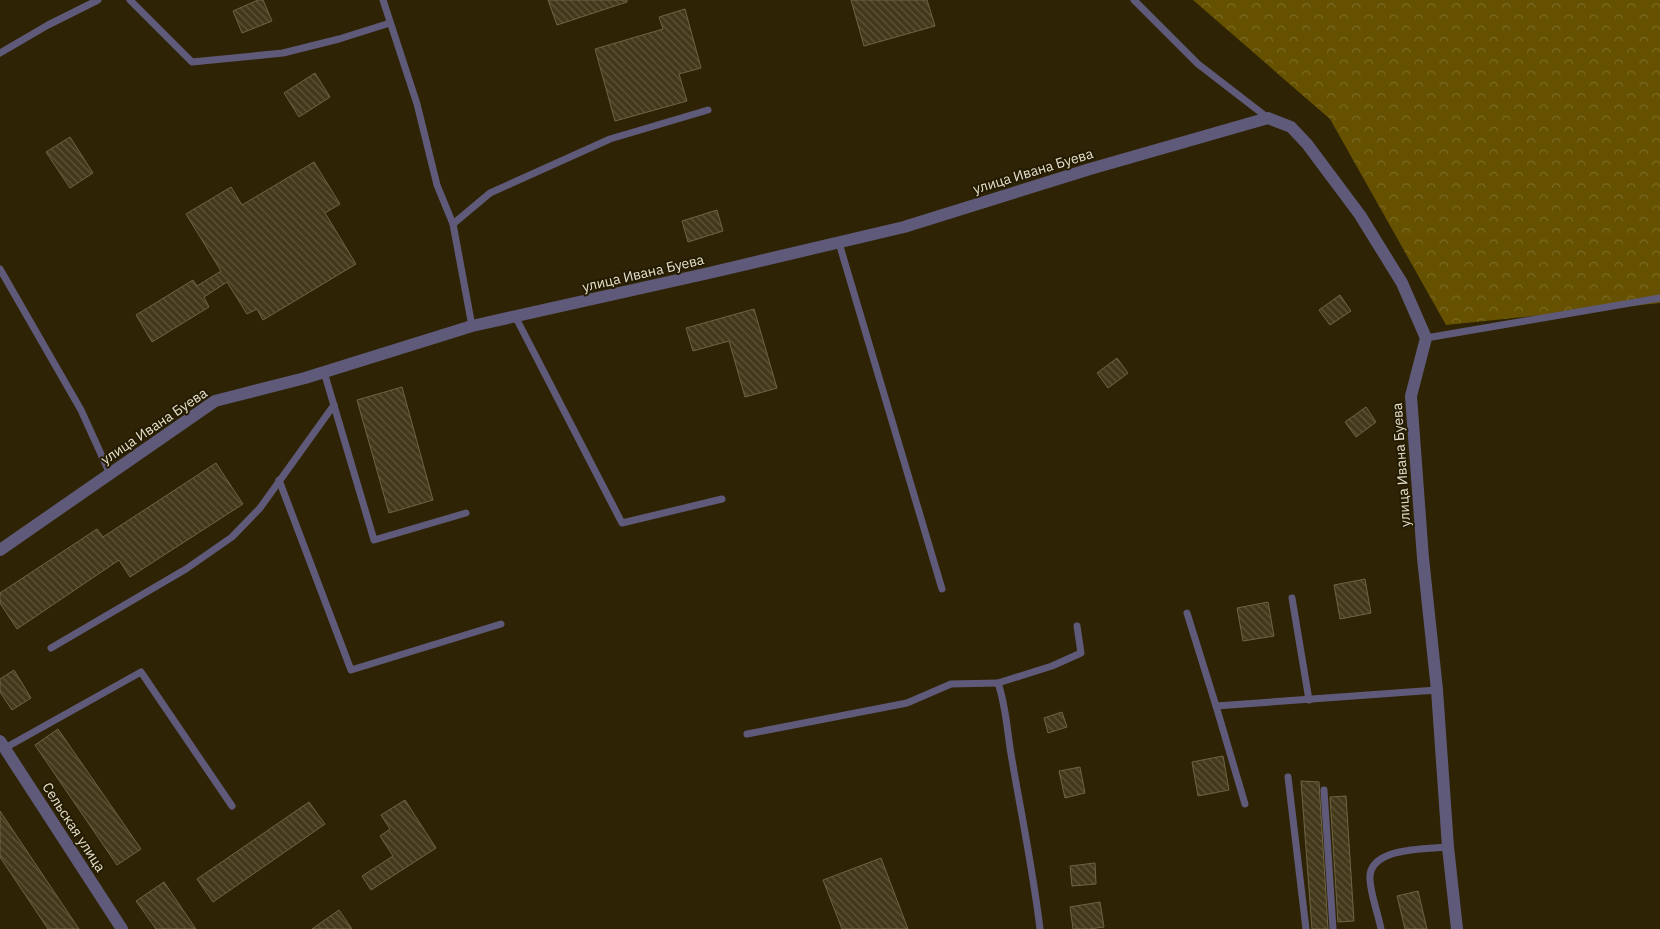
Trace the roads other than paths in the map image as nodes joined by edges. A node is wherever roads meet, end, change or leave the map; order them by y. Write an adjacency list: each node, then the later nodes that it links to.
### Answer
1 (98, 0): 6 (lane)
2 (130, 0): 5 (lane)
3 (383, 0): 5 (lane)
4 (1134, 0): 8 (lane)
5 (390, 23): 9 (lane)
6 (0, 53)
7 (708, 110): 9 (lane)
8 (1268, 118): 10 (street, улица Ивана Буева); 15 (street)
9 (453, 224): 14 (lane)
10 (839, 243): 13 (street, улица Ивана Буева); 23 (lane)
11 (0, 269): 18 (lane)
12 (1660, 298): 15 (lane)
13 (515, 316): 14 (street, улица Ивана Буева); 20 (lane)
14 (472, 326): 16 (street, улица Ивана Буева)
15 (1426, 338): 30 (street, улица Ивана Буева)
16 (324, 372): 17 (lane); 18 (street, улица Ивана Буева)
17 (334, 405): 19 (lane); 21 (lane)
18 (110, 474): 22 (street, улица Ивана Буева)
19 (279, 480): 26 (lane); 28 (lane)
20 (722, 499)
21 (466, 512)
22 (0, 550)
23 (942, 589)
24 (1292, 598): 31 (lane)
25 (1186, 613): 32 (lane)
26 (501, 624)
27 (1077, 626): 29 (lane)
28 (51, 648)
29 (998, 683): 33 (lane); 41 (lane)
30 (1437, 690): 31 (lane); 39 (street, улица Ивана Буева)
31 (1309, 700): 32 (lane)
32 (1216, 706): 37 (lane)
33 (747, 734)
34 (2, 744): 38 (lane); 40 (street, Сельская улица)
35 (1288, 778): 42 (lane)
36 (1324, 790): 43 (lane)
37 (1245, 804)
38 (232, 806)
39 (1448, 847): 44 (lane); 45 (street, улица Ивана Буева)
40 (122, 929)
41 (1040, 929)
42 (1306, 929)
43 (1333, 929)
44 (1381, 929)
45 (1457, 929)

